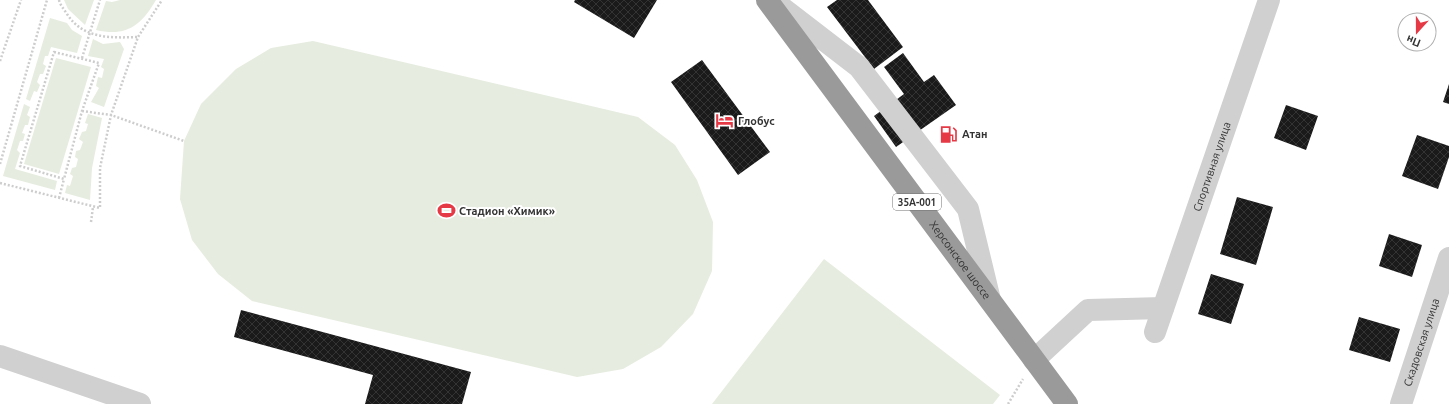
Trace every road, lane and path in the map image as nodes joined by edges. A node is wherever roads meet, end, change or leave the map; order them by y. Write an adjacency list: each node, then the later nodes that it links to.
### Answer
1 (21, 0): 12 (path)
2 (47, 0): 16 (path)
3 (59, 0): 9 (path)
4 (100, 0): 9 (path)
5 (162, 0): 10 (path)
6 (767, 0): 23 (highway, Херсонское шоссе / 35А-001)
7 (772, 0): 23 (street)
8 (1269, 0): 24 (street, Спортивная улица)
9 (90, 34): 10 (path); 11 (path)
10 (138, 37): 14 (path)
11 (82, 58): 13 (path); 17 (path)
12 (0, 61)
13 (82, 112): 14 (path); 17 (path)
14 (111, 115): 15 (path); 20 (path)
15 (184, 141)
16 (0, 164)
17 (64, 179): 19 (path)
18 (0, 183): 19 (path)
19 (59, 198): 20 (path)
20 (93, 207): 21 (path)
21 (91, 222)
22 (1449, 258): 31 (street, Скадовская улица)
23 (990, 300): 27 (highway, Херсонское шоссе / 35А-001)
24 (1163, 308): 25 (street, Спортивная улица); 27 (street)
25 (1154, 332)
26 (0, 356): 28 (street)
27 (1034, 360): 29 (path); 30 (highway, Херсонское шоссе / 35А-001)
28 (140, 404)
29 (1008, 404)
30 (1067, 404)
31 (1401, 404)

